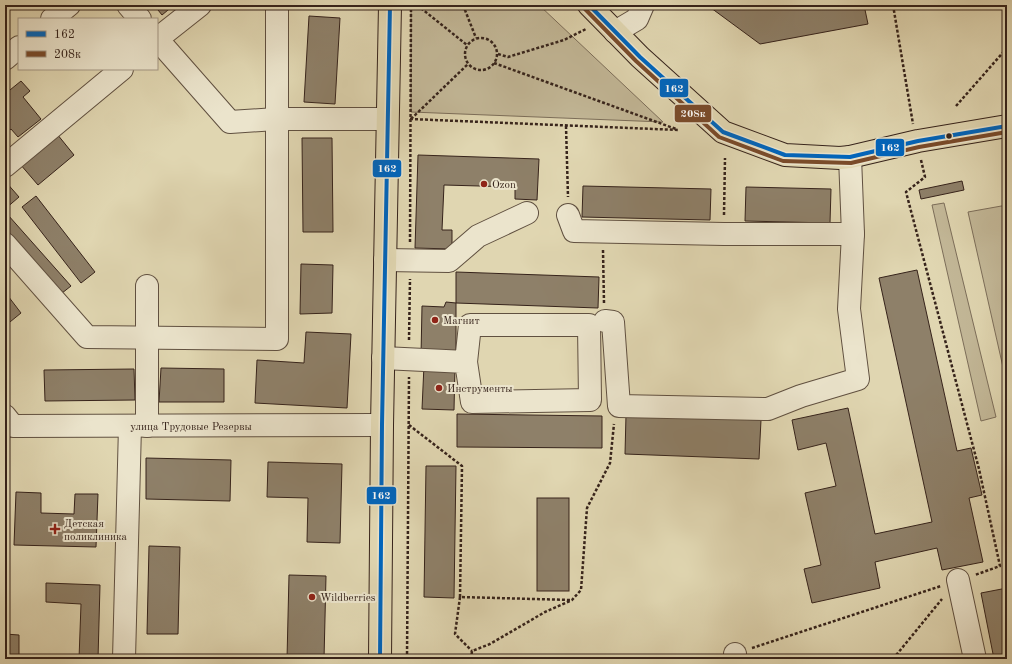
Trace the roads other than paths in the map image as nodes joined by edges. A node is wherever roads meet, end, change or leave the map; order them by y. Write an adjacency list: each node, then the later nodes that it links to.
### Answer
1 (69, 5): 8 (street)
2 (128, 5): 9 (street)
3 (200, 5): 11 (street)
4 (277, 5): 16 (street)
5 (390, 5): 17 (main road)
6 (589, 5): 10 (main road)
7 (642, 5): 10 (street)
8 (53, 18)
9 (139, 18)
10 (610, 26): 19 (main road)
11 (158, 39)
12 (158, 41): 16 (street)
13 (18, 48): 14 (street)
14 (5, 59)
15 (121, 70): 20 (street)
16 (276, 119): 17 (street); 28 (street)
17 (388, 119): 25 (main road)
18 (1007, 126): 19 (main road)
19 (850, 157): 23 (street)
20 (5, 166)
21 (527, 213): 25 (street)
22 (568, 215): 23 (street)
23 (853, 234): 27 (street)
24 (5, 244): 28 (street)
25 (385, 260): 29 (main road)
26 (146, 286): 28 (street)
27 (605, 321)
28 (147, 338): 33 (street)
29 (383, 358): 30 (street); 32 (main road)
30 (466, 362): 30 (street)
31 (8, 425): 33 (street, улица Трудовые Резервы)
32 (382, 425): 33 (street, улица Трудовые Резервы); 36 (main road)
33 (138, 426): 35 (street)
34 (958, 580): 37 (street)
35 (124, 659)
36 (380, 659)
37 (975, 659)

